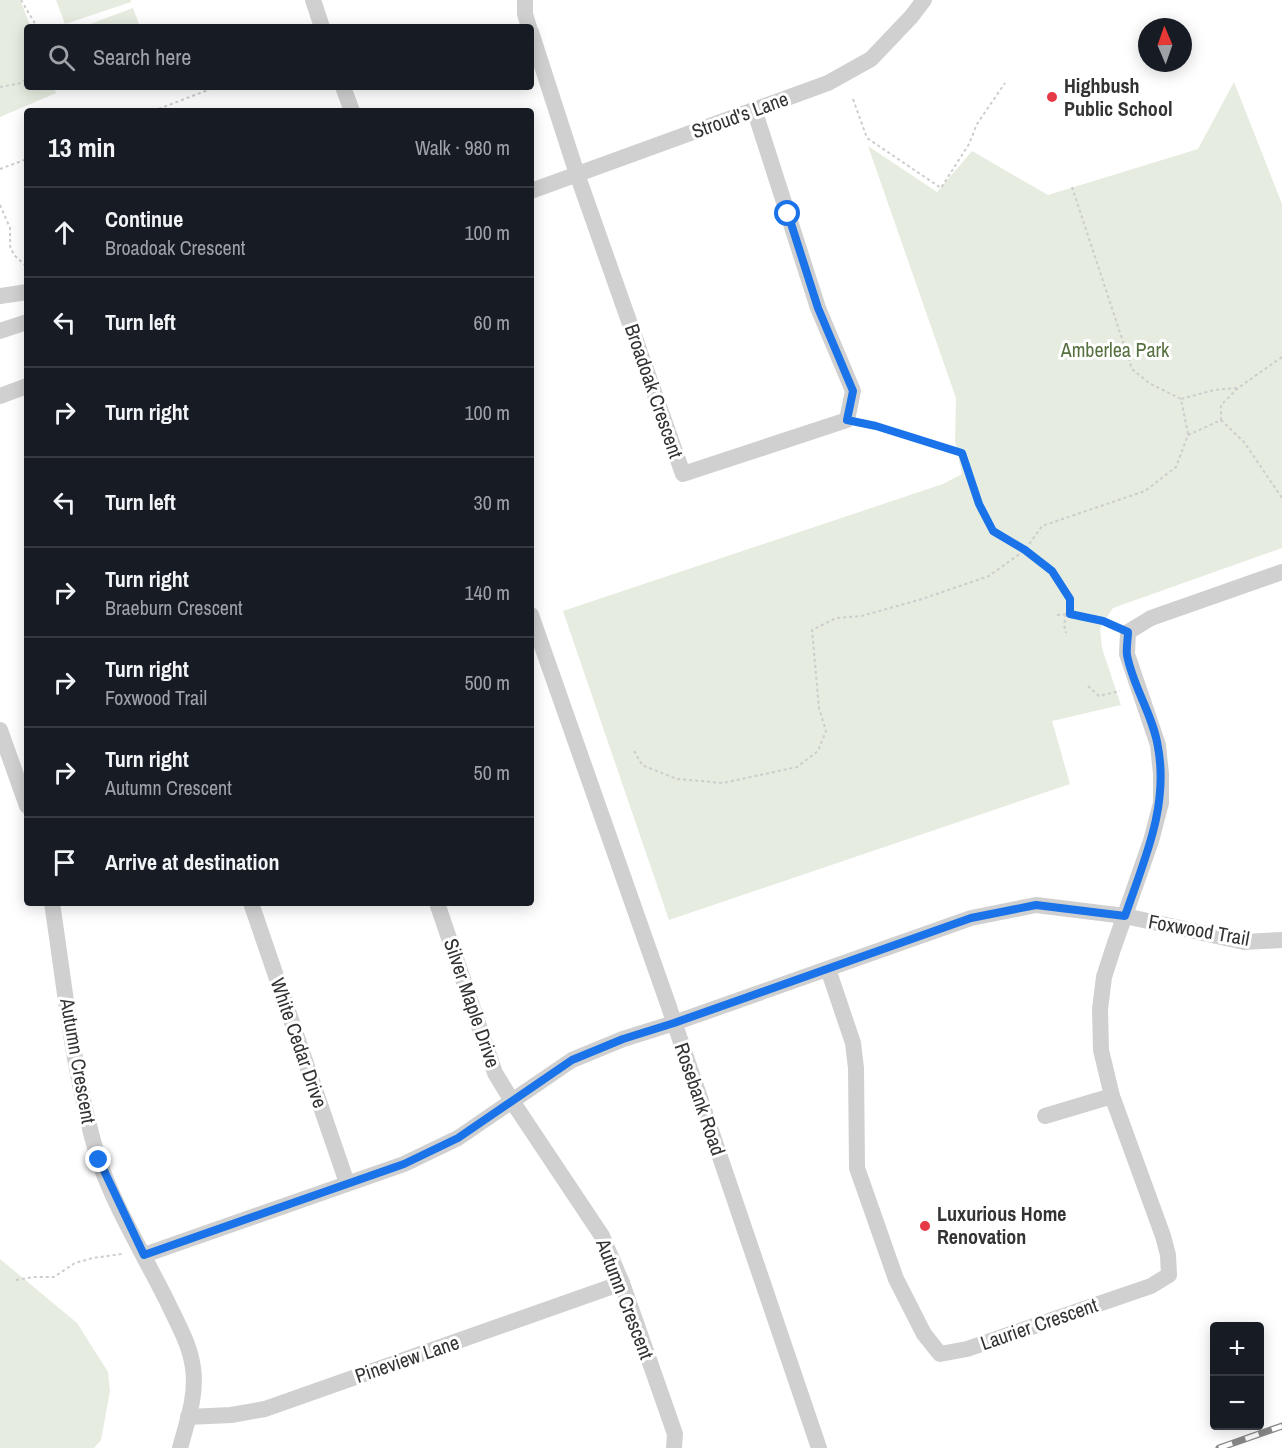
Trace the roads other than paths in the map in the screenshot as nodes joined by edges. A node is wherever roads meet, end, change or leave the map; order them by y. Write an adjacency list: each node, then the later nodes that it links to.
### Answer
1 (313, 0): 4 (street)
2 (525, 0): 5 (street)
3 (924, 0): 9 (street, Stroud's Lane)
4 (321, 24)
5 (528, 24)
6 (534, 41): 10 (street)
7 (344, 90): 8 (street)
8 (351, 108)
9 (754, 109): 10 (street, Stroud's Lane); 10 (street, Broadoak Crescent)
10 (577, 174): 11 (street, Stroud's Lane)
11 (534, 190)
12 (24, 292): 13 (street)
13 (0, 296)
14 (24, 323): 15 (street)
15 (0, 331)
16 (24, 387): 17 (street)
17 (0, 396)
18 (1282, 572): 25 (street, Laurier Crescent)
19 (534, 624): 28 (street, Rosebank Road)
20 (0, 730): 21 (street)
21 (24, 798)
22 (52, 906): 33 (street, Autumn Crescent)
23 (252, 906): 32 (street, White Cedar Drive)
24 (438, 906): 30 (street, Silver Maple Drive)
25 (1125, 916): 26 (street, Foxwood Trail); 27 (street, Foxwood Trail); 29 (street, Laurier Crescent)
26 (1282, 940)
27 (828, 969): 28 (street, Foxwood Trail); 29 (street, Laurier Crescent)
28 (674, 1023): 30 (street, Foxwood Trail); 38 (street, Rosebank Road)
29 (1112, 1096): 31 (street)
30 (512, 1101): 32 (street, Foxwood Trail); 34 (street, Autumn Crescent)
31 (1045, 1116)
32 (347, 1183): 33 (street, Foxwood Trail)
33 (144, 1255): 35 (street, Autumn Crescent)
34 (622, 1283): 35 (street, Pineview Lane); 37 (street, Autumn Crescent)
35 (188, 1418): 36 (street, Autumn Crescent)
36 (180, 1448)
37 (674, 1448)
38 (819, 1448)

